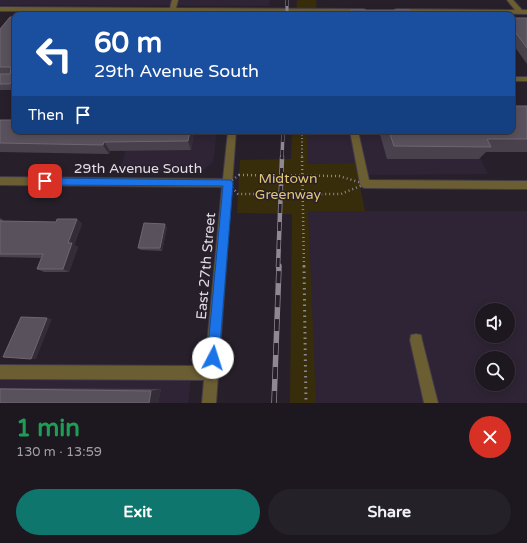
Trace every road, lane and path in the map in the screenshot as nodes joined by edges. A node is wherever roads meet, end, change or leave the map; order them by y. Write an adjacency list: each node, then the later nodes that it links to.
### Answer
1 (175, 0): 5 (street)
2 (510, 0): 11 (street)
3 (323, 3): 9 (street)
4 (0, 9): 5 (street)
5 (172, 10): 8 (street)
6 (374, 11): 9 (street)
7 (389, 11): 10 (street)
8 (217, 12)
9 (326, 12)
10 (402, 12)
11 (524, 12)
12 (515, 79): 13 (street)
13 (527, 79)
14 (232, 134): 19 (street, East 27th Street)
15 (302, 134): 17 (path)
16 (355, 134): 20 (street)
17 (302, 175): 19 (path); 20 (path); 22 (path)
18 (0, 181): 19 (street, 29th Avenue South)
19 (228, 183): 22 (path); 25 (street, East 27th Street)
20 (365, 184): 21 (street); 22 (path)
21 (527, 185)
22 (302, 194): 27 (path)
23 (416, 340): 28 (street)
24 (0, 372): 25 (street)
25 (212, 373): 26 (street, East 27th Street)
26 (209, 403)
27 (306, 403)
28 (431, 403)

